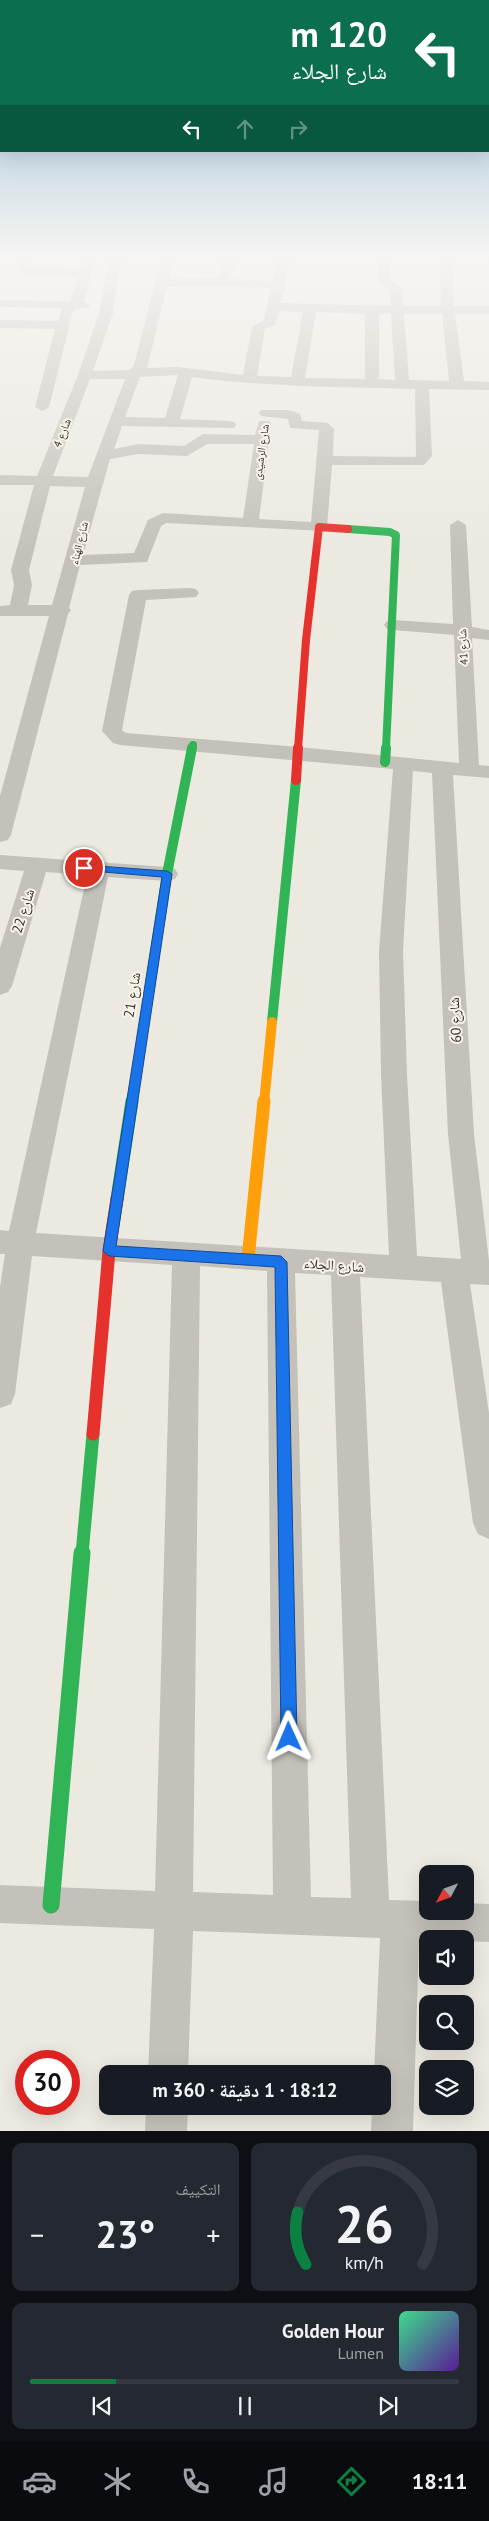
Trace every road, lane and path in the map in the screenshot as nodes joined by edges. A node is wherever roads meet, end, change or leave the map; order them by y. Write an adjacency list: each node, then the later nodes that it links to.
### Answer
1 (55, 355): 20 (street)
2 (92, 355): 11 (street, شارع 4)
3 (144, 355): 10 (street, شارع الهناء)
4 (253, 355): 12 (street)
5 (302, 355): 14 (street)
6 (372, 355): 15 (street)
7 (400, 355): 16 (street)
8 (453, 355): 18 (street)
9 (186, 372): 10 (street); 12 (street); 22 (street)
10 (134, 374): 11 (street); 21 (street, شارع الهناء)
11 (86, 375): 27 (street, شارع 4)
12 (249, 379): 13 (street)
13 (271, 380): 14 (street); 23 (street, شارع الرشيدى)
14 (297, 382): 15 (street)
15 (372, 384): 16 (street)
16 (402, 385): 17 (street)
17 (422, 385): 18 (street); 25 (street)
18 (457, 386): 19 (street)
19 (489, 386)
20 (42, 407)
21 (116, 421): 22 (street); 24 (street, شارع الهناء)
22 (171, 423): 23 (street)
23 (264, 427): 24 (street); 25 (street); 29 (street, شارع الرشيدى)
24 (105, 454): 28 (street, شارع الهناء)
25 (325, 460): 31 (street)
26 (0, 480): 27 (street)
27 (43, 482): 28 (street); 35 (street, شارع 4)
28 (94, 482): 32 (street, شارع الهناء)
29 (250, 523): 31 (street); 32 (street)
30 (458, 525): 37 (street, شارع 41)
31 (319, 527): 36 (street); 40 (street)
32 (74, 560): 34 (street, شارع الهناء)
33 (190, 593): 39 (street)
34 (62, 610): 35 (street); 45 (street, شارع الهناء)
35 (9, 611)
36 (392, 625): 37 (street); 41 (street)
37 (462, 632): 38 (street); 43 (street, شارع 41)
38 (489, 635)
39 (193, 745): 40 (street); 49 (street, شارع 21)
40 (299, 753): 41 (street); 55 (street)
41 (394, 763): 42 (street); 58 (street)
42 (442, 767): 43 (street); 59 (street, شارع 60)
43 (469, 770): 44 (street)
44 (489, 772)
45 (0, 835)
46 (0, 862): 47 (street)
47 (38, 865): 48 (street); 50 (street, شارع 22)
48 (99, 869): 49 (street); 52 (street)
49 (167, 874): 53 (street, شارع 21)
50 (10, 923): 51 (street, شارع 22)
51 (0, 986)
52 (10, 1243): 53 (street, شارع الجلاء); 60 (street)
53 (109, 1251): 54 (street, شارع الجلاء); 63 (street, شارع 21)
54 (186, 1256): 55 (street, شارع الجلاء); 64 (street)
55 (248, 1259): 56 (street, شارع الجلاء)
56 (281, 1262): 57 (street, شارع الجلاء); 65 (street)
57 (345, 1266): 58 (street, شارع الجلاء); 66 (street)
58 (404, 1269): 59 (street, شارع الجلاء)
59 (473, 1272): 61 (street, شارع 60)
60 (0, 1394)
61 (489, 1523)
62 (0, 1904): 63 (street)
63 (51, 1905): 64 (street)
64 (174, 1911): 65 (street); 68 (street)
65 (292, 1915): 66 (street)
66 (385, 1919): 67 (street); 71 (street)
67 (489, 1923)
68 (168, 2065)
69 (167, 2115): 70 (street)
70 (166, 2131)
71 (392, 2131)

